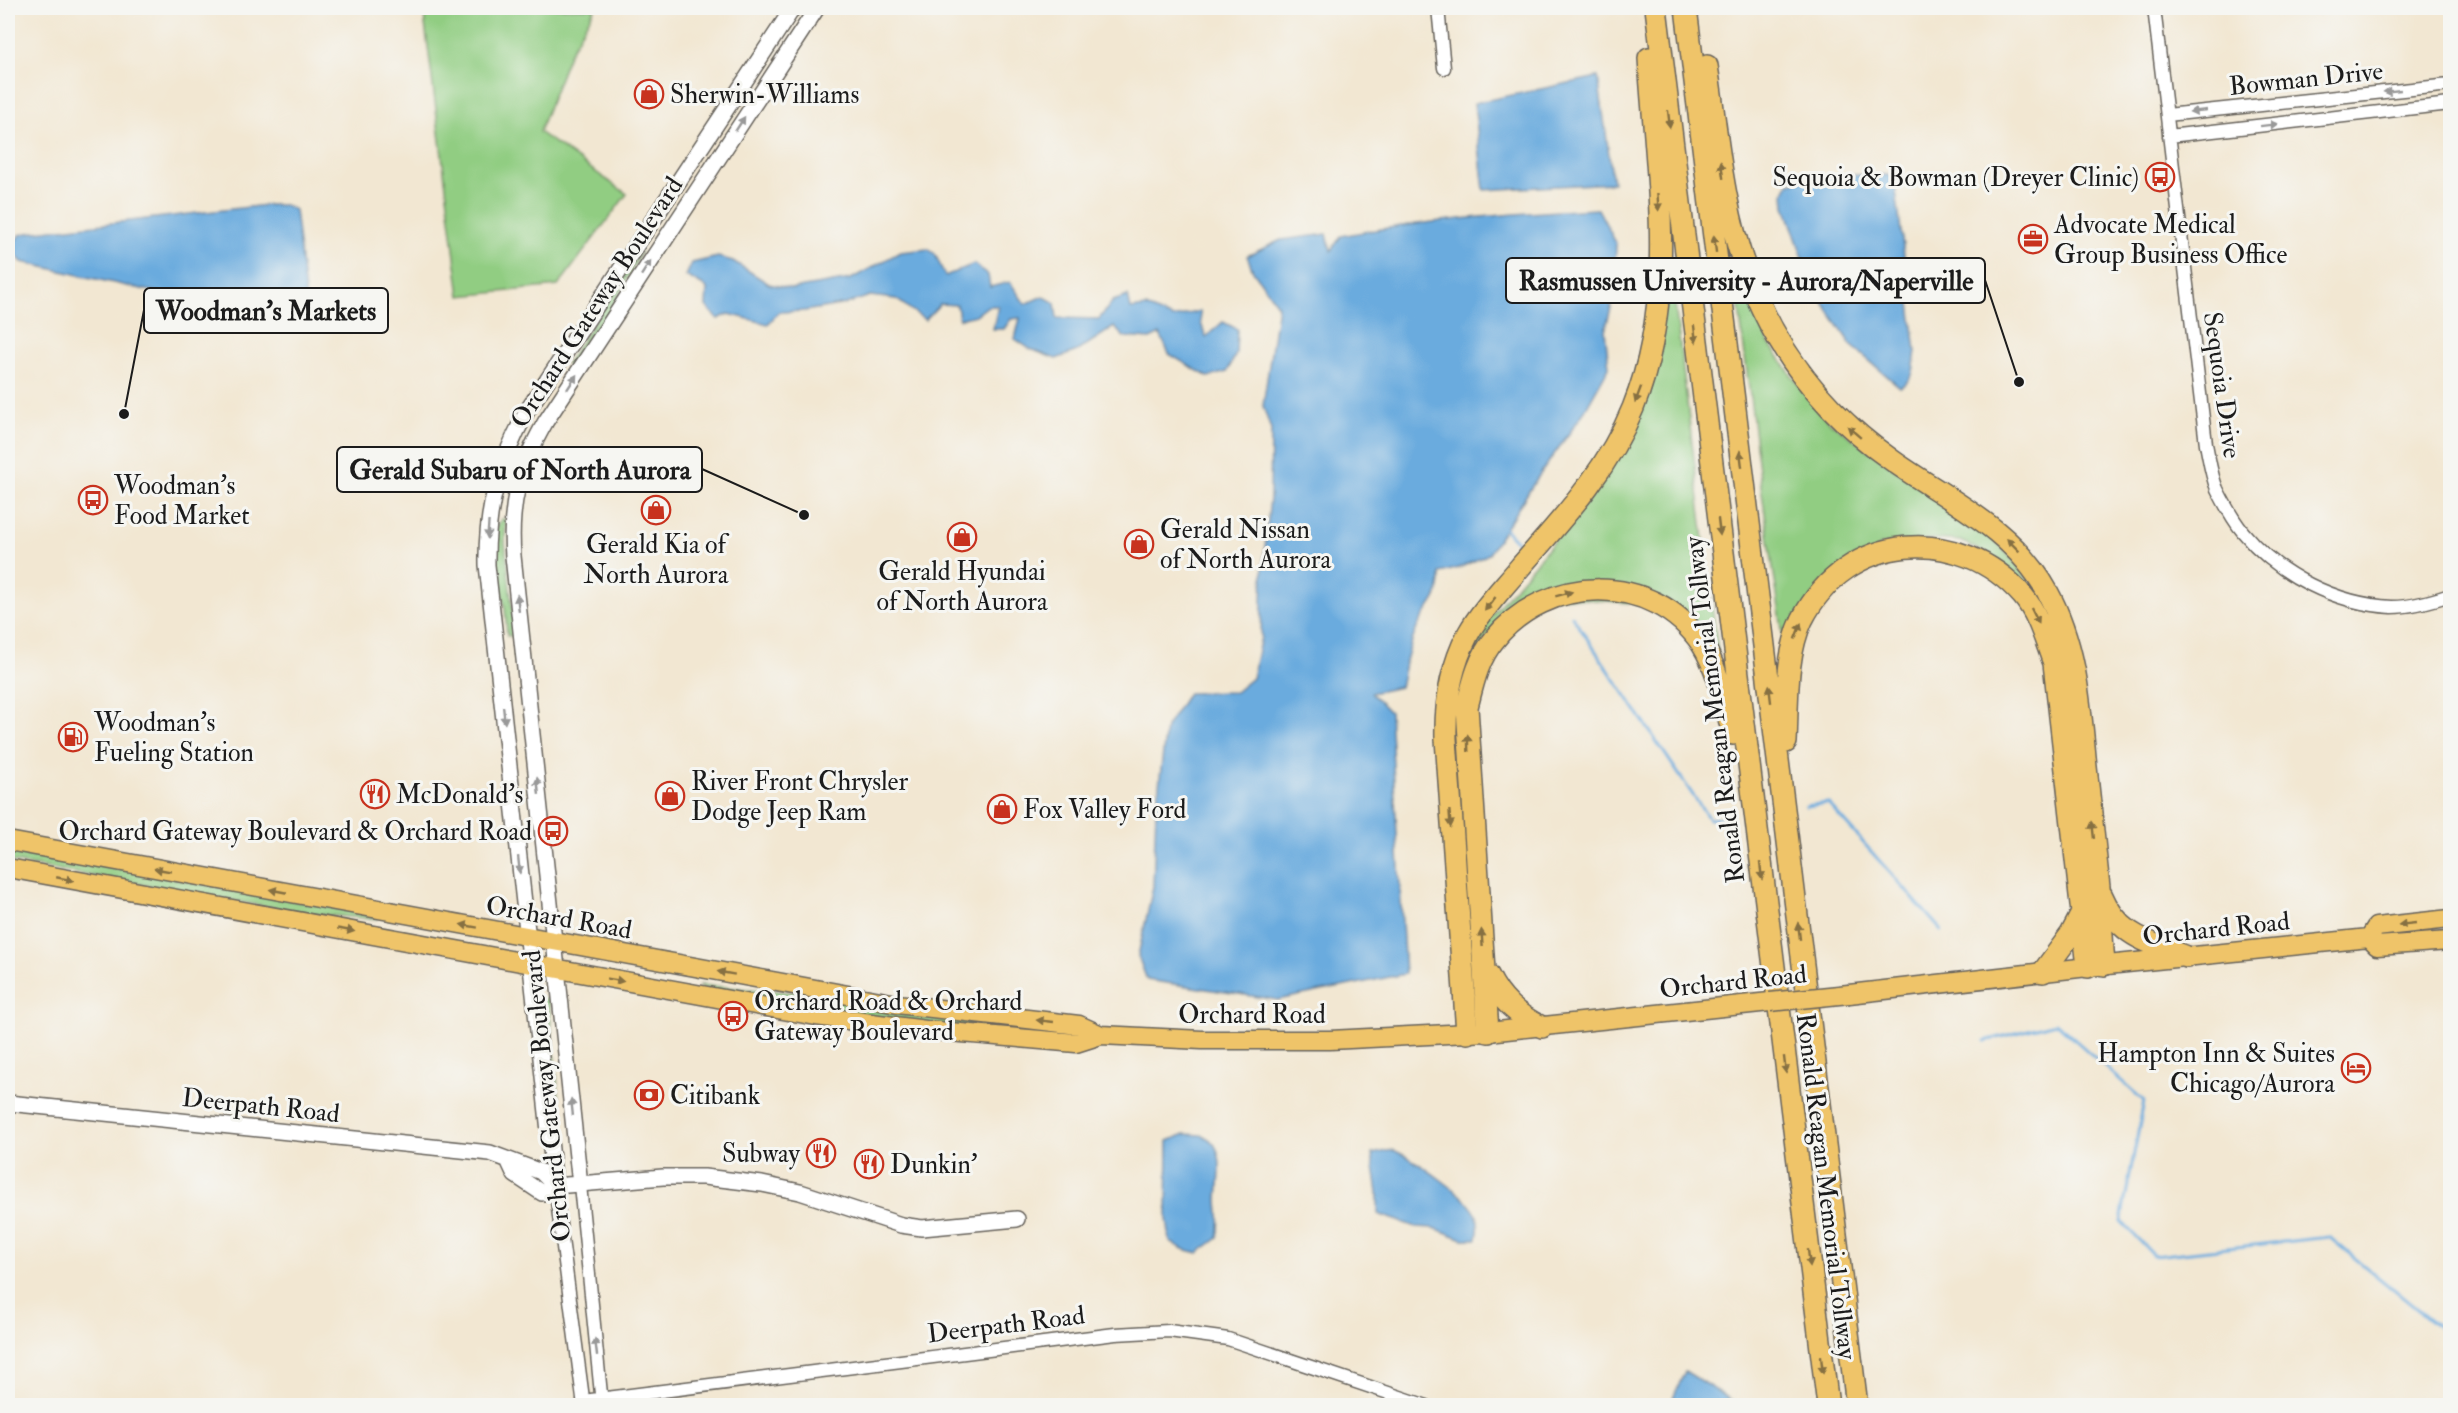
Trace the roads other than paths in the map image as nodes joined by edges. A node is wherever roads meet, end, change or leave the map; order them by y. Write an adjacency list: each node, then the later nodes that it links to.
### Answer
1 (792, 8): 21 (street, Orchard Gateway Boulevard, one-way to 21)
2 (817, 8): 24 (street, Orchard Gateway Boulevard, one-way to 2)
3 (1438, 8): 8 (street)
4 (1686, 8): 14 (highway, Ronald Reagan Memorial Tollway, one-way to 4)
5 (1692, 8): 18 (highway, one-way to 5)
6 (2154, 8): 11 (street, Sequoia Drive)
7 (1656, 13): 15 (highway, Ronald Reagan Memorial Tollway, one-way to 15); 33 (highway, one-way to 33)
8 (1444, 68)
9 (2451, 85): 11 (street, Bowman Drive, one-way to 11)
10 (2451, 104): 12 (street, Bowman Drive, one-way to 10)
11 (2167, 115): 12 (street, Sequoia Drive)
12 (2169, 136): 13 (street, Sequoia Drive)
13 (2451, 595)
14 (1783, 794): 19 (highway, one-way to 19); 43 (highway, Ronald Reagan Memorial Tollway, one-way to 14)
15 (1754, 813): 28 (highway, one-way to 15); 42 (highway, Ronald Reagan Memorial Tollway, one-way to 42)
16 (8, 841): 21 (main road, Orchard Road, one-way to 16)
17 (8, 868): 26 (main road, Orchard Road, one-way to 26)
18 (2099, 888): 25 (highway); 27 (highway)
19 (2082, 913): 27 (highway); 30 (highway)
20 (2451, 919): 22 (main road, Orchard Road, one-way to 22)
21 (527, 937): 24 (main road, Orchard Road); 26 (street, Orchard Gateway Boulevard)
22 (2369, 938): 23 (main road, Orchard Road); 25 (main road, Orchard Road)
23 (2451, 941)
24 (555, 942): 29 (street, Orchard Gateway Boulevard); 34 (main road, Orchard Road, one-way to 24)
25 (2187, 957): 27 (main road, Orchard Road)
26 (531, 964): 29 (main road, Orchard Road); 37 (street, Orchard Gateway Boulevard)
27 (2096, 966): 30 (main road, Orchard Road)
28 (1484, 967): 31 (highway); 32 (highway)
29 (558, 969): 34 (main road, Orchard Road, one-way to 34); 36 (street, Orchard Gateway Boulevard, one-way to 29)
30 (2043, 972): 31 (main road, Orchard Road, bridge)
31 (1542, 1027): 32 (main road, Orchard Road)
32 (1488, 1032): 33 (main road, Orchard Road)
33 (1467, 1033): 34 (main road, Orchard Road)
34 (1101, 1035)
35 (8, 1103): 37 (street, Deerpath Road)
36 (580, 1185): 37 (street); 38 (street); 39 (street, Orchard Gateway Boulevard, one-way to 36)
37 (555, 1186): 40 (street, Orchard Gateway Boulevard)
38 (1017, 1219)
39 (602, 1402): 40 (street, Deerpath Road); 41 (street, Deerpath Road)
40 (583, 1403)
41 (1427, 1406)
42 (1828, 1406)
43 (1857, 1406)

